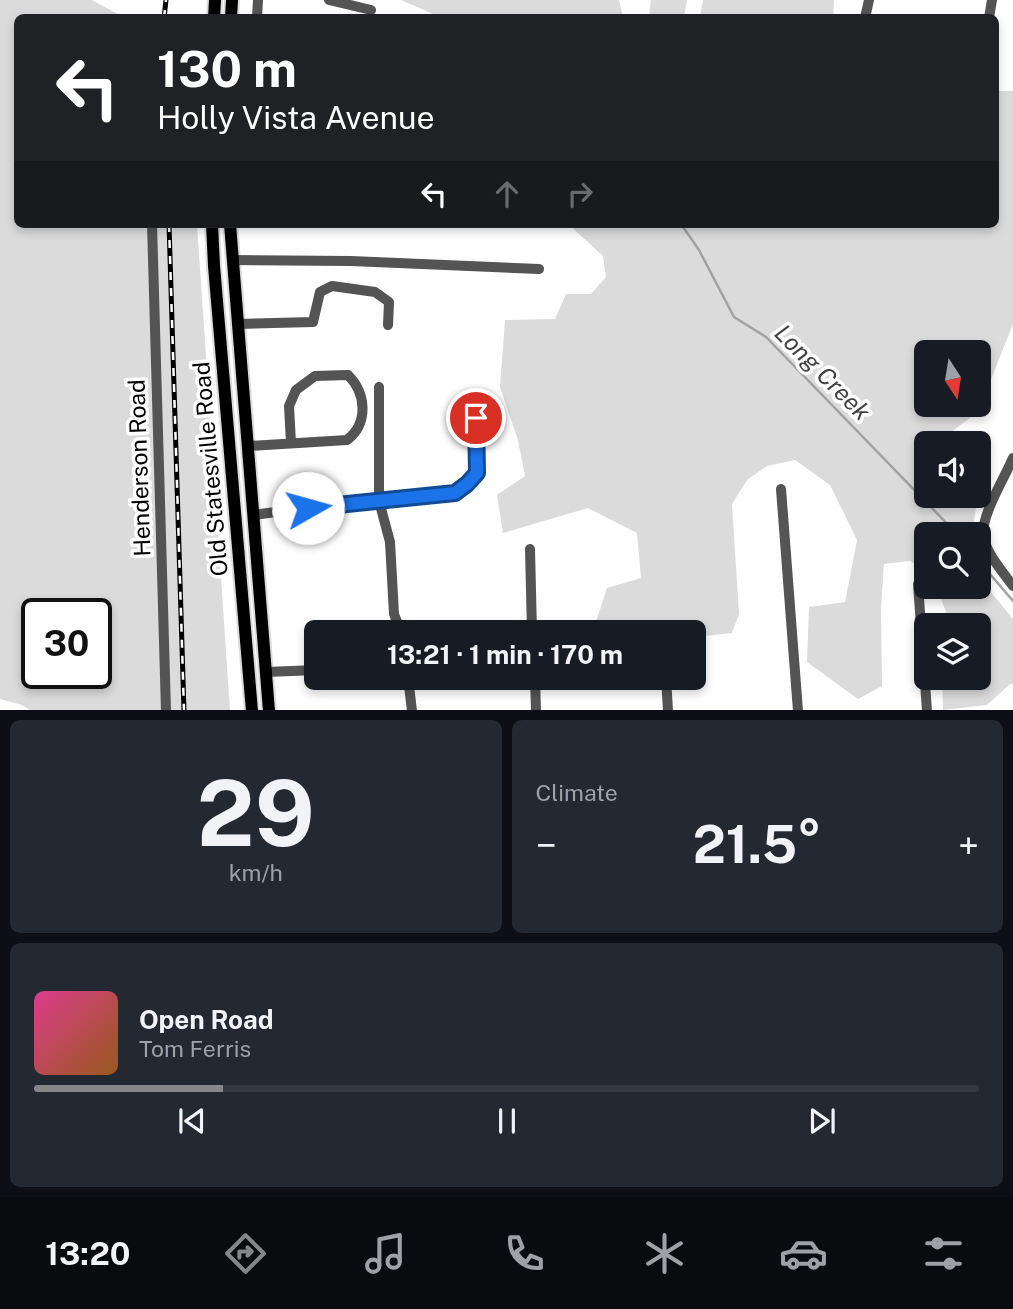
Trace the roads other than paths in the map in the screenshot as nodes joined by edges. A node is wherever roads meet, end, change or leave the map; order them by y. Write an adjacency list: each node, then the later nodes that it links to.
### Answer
1 (329, 0): 2 (street)
2 (371, 10)
3 (152, 228): 28 (street, Henderson Road)
4 (212, 228): 29 (main road, Old Statesville Road)
5 (230, 228): 6 (main road, Old Statesville Road)
6 (232, 260): 7 (street); 8 (main road, Old Statesville Road)
7 (539, 269)
8 (238, 324): 9 (street); 13 (main road, Old Statesville Road)
9 (388, 325)
10 (379, 387): 16 (street)
11 (476, 418): 16 (street)
12 (291, 443): 12 (street); 13 (street)
13 (248, 446): 17 (main road, Old Statesville Road)
14 (1013, 457): 19 (street)
15 (781, 489): 34 (street)
16 (379, 501): 17 (street); 21 (street)
17 (253, 515): 24 (main road, Old Statesville Road)
18 (530, 549): 22 (street)
19 (1013, 586)
20 (919, 599): 35 (street)
21 (396, 620)
22 (532, 620)
23 (304, 671): 24 (street)
24 (266, 672): 30 (main road, Old Statesville Road)
25 (410, 690): 31 (street)
26 (536, 690): 32 (street)
27 (667, 690): 33 (street)
28 (166, 710)
29 (252, 710)
30 (269, 710)
31 (412, 710)
32 (537, 710)
33 (668, 710)
34 (798, 710)
35 (927, 710)

